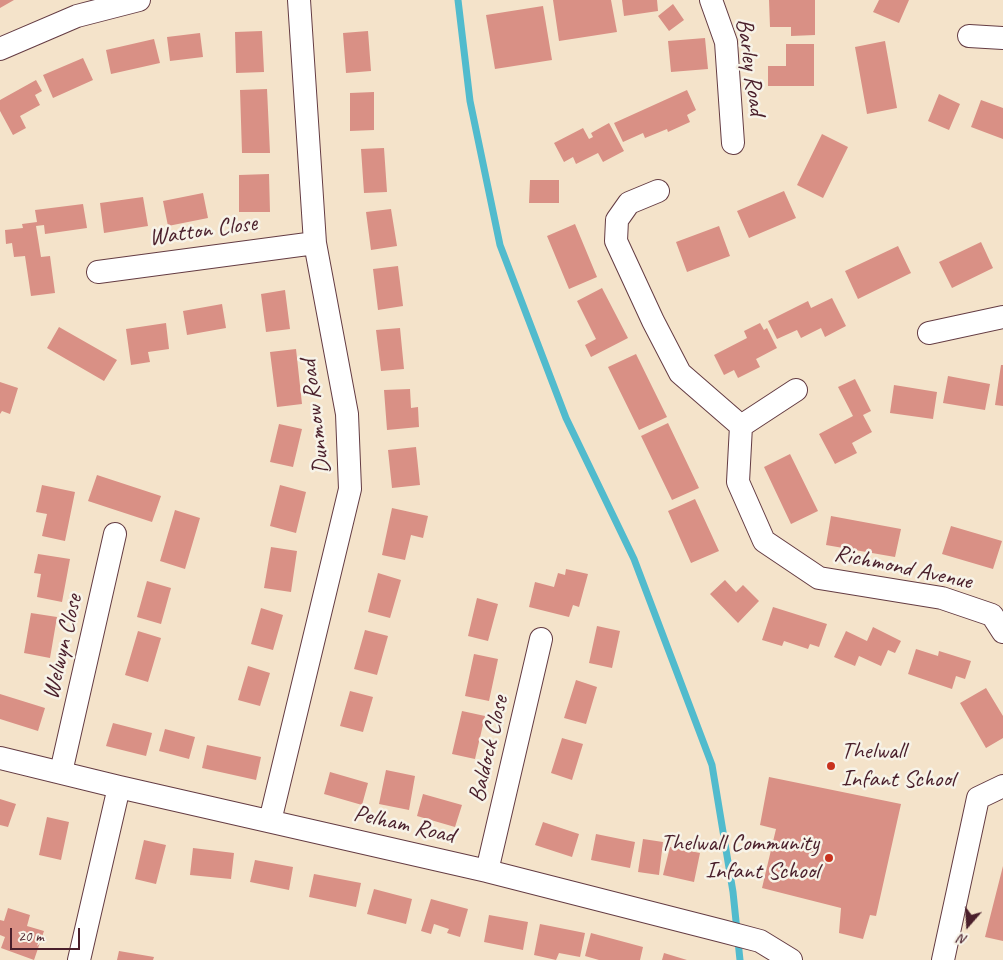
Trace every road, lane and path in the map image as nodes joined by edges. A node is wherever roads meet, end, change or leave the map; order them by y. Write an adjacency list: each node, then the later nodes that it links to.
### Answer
1 (139, 0): 6 (street)
2 (298, 0): 9 (street, Dunmow Road)
3 (712, 0): 7 (street, Barley Road)
4 (969, 36): 5 (street)
5 (1003, 38)
6 (0, 49)
7 (733, 143)
8 (658, 191): 14 (street)
9 (315, 242): 10 (street, Watton Close); 22 (street, Dunmow Road)
10 (98, 272)
11 (1003, 318): 12 (street)
12 (929, 333)
13 (796, 390): 14 (street)
14 (741, 426): 16 (street, Richmond Avenue)
15 (116, 534): 19 (street, Welwyn Close)
16 (1003, 632)
17 (541, 639): 23 (street, Baldock Close)
18 (0, 758): 19 (street, Pelham Road)
19 (61, 772): 21 (street, Pelham Road)
20 (1003, 786): 26 (street)
21 (119, 787): 22 (street, Pelham Road); 24 (street)
22 (270, 822): 23 (street, Pelham Road)
23 (487, 871): 25 (street, Pelham Road)
24 (79, 960)
25 (791, 960)
26 (943, 960)

